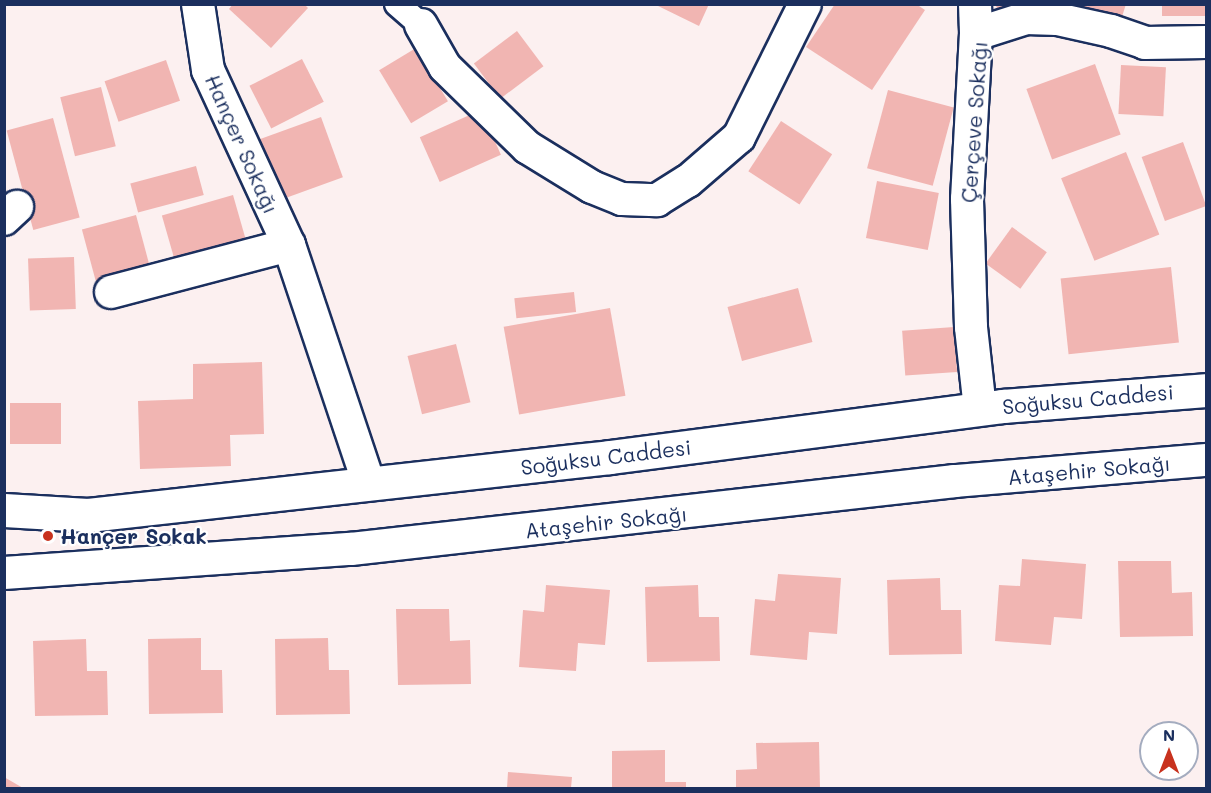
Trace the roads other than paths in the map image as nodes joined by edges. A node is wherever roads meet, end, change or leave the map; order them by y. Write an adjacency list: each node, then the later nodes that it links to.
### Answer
1 (198, 4): 7 (street, Hançer Sokağı)
2 (397, 4): 5 (street)
3 (806, 4): 5 (street)
4 (975, 19): 6 (street, Çerçeve Sokağı); 10 (street, Çerçeve Sokağı)
5 (421, 25)
6 (1206, 42)
7 (289, 245): 8 (street); 12 (street, Hançer Sokağı)
8 (111, 292)
9 (1206, 390): 10 (main road, Soğuksu Caddesi)
10 (980, 409): 12 (main road, Soğuksu Caddesi)
11 (1206, 460): 14 (street, Ataşehir Sokağı)
12 (369, 484): 13 (main road, Soğuksu Caddesi)
13 (4, 510)
14 (4, 573)

